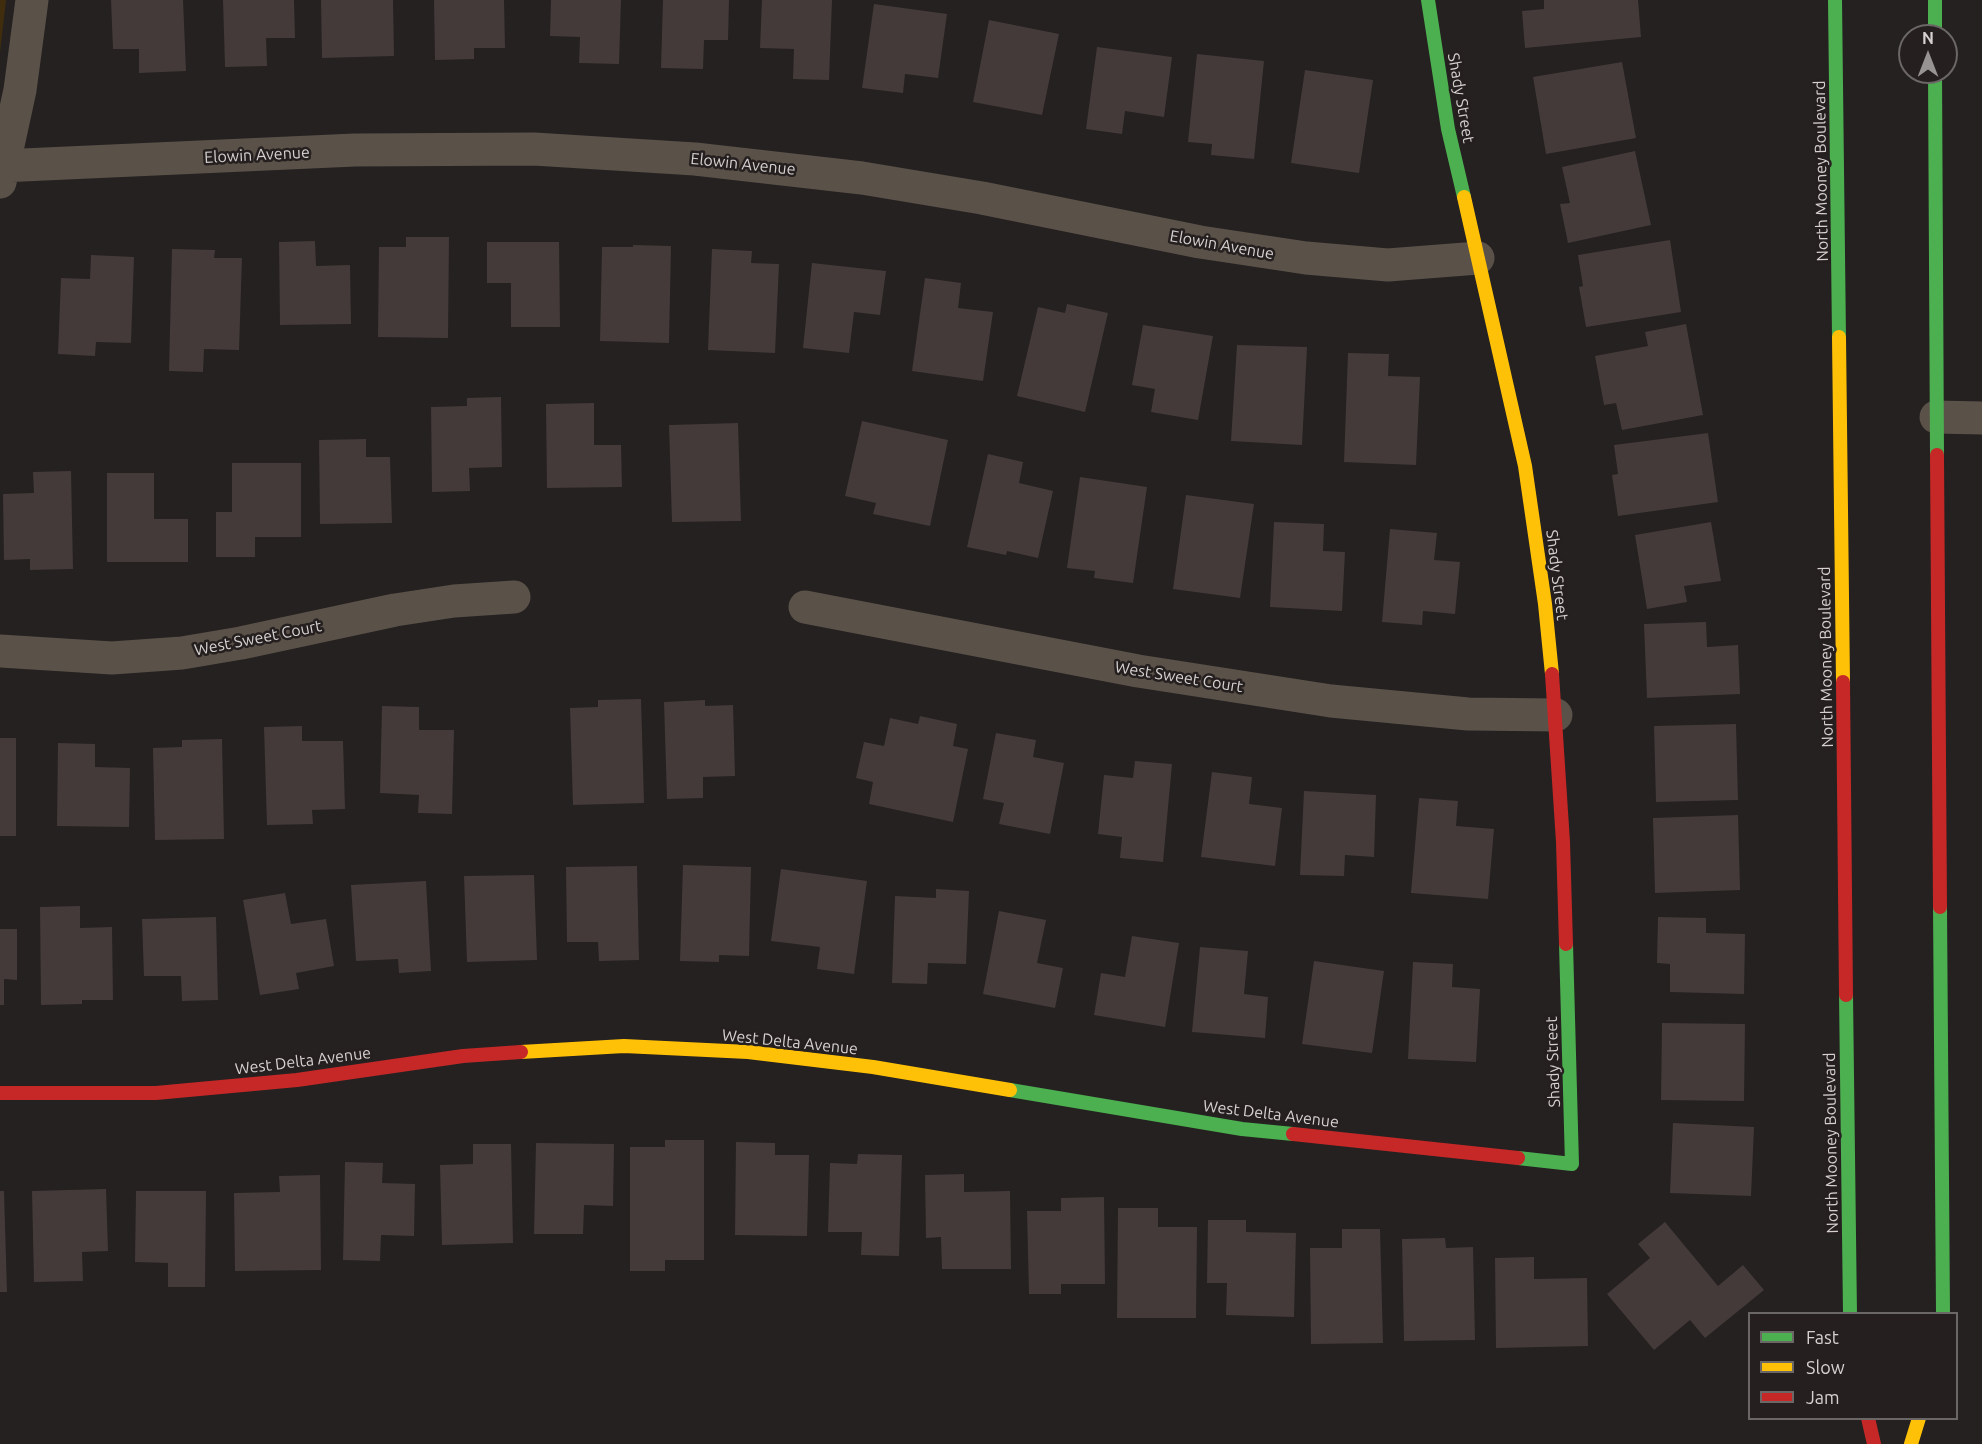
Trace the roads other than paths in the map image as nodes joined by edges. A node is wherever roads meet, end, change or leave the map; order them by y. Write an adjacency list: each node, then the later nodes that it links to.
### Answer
1 (32, 0): 7 (street)
2 (1428, 0): 8 (street, Shady Street)
3 (1835, 0): 17 (street, North Mooney Boulevard)
4 (1935, 0): 5 (street)
5 (1935, 24)
6 (1935, 84): 9 (street)
7 (1, 171): 8 (street, Elowin Avenue)
8 (1478, 258): 14 (street, Shady Street)
9 (1936, 417): 10 (street); 18 (street)
10 (1982, 418)
11 (514, 597): 13 (street, West Sweet Court)
12 (805, 607): 14 (street, West Sweet Court)
13 (0, 651)
14 (1556, 715): 16 (street, Shady Street)
15 (0, 1093): 16 (street, West Delta Avenue)
16 (1572, 1164)
17 (1850, 1312)
18 (1942, 1312)
19 (1868, 1420): 21 (street)
20 (1919, 1420): 22 (street)
21 (1874, 1444)
22 (1911, 1444)

